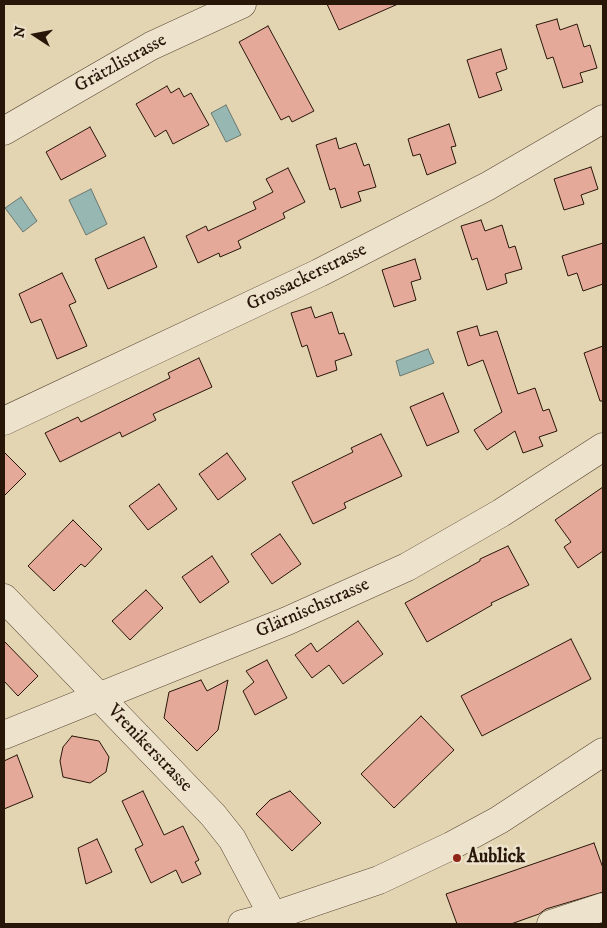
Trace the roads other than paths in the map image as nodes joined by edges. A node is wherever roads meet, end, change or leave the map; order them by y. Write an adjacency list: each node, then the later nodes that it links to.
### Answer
1 (242, 4): 3 (street, Grätzlistrasse)
2 (603, 119): 4 (street, Grossackerstrasse)
3 (4, 131)
4 (4, 421)
5 (603, 447): 7 (street, Glärnischstrasse)
6 (4, 598): 7 (street, Vrenikerstrasse)
7 (97, 696): 8 (street, Glärnischstrasse); 11 (street, Vrenikerstrasse)
8 (4, 735)
9 (603, 752): 11 (street)
10 (603, 907): 13 (street)
11 (273, 916): 12 (street)
12 (242, 924)
13 (551, 924)

